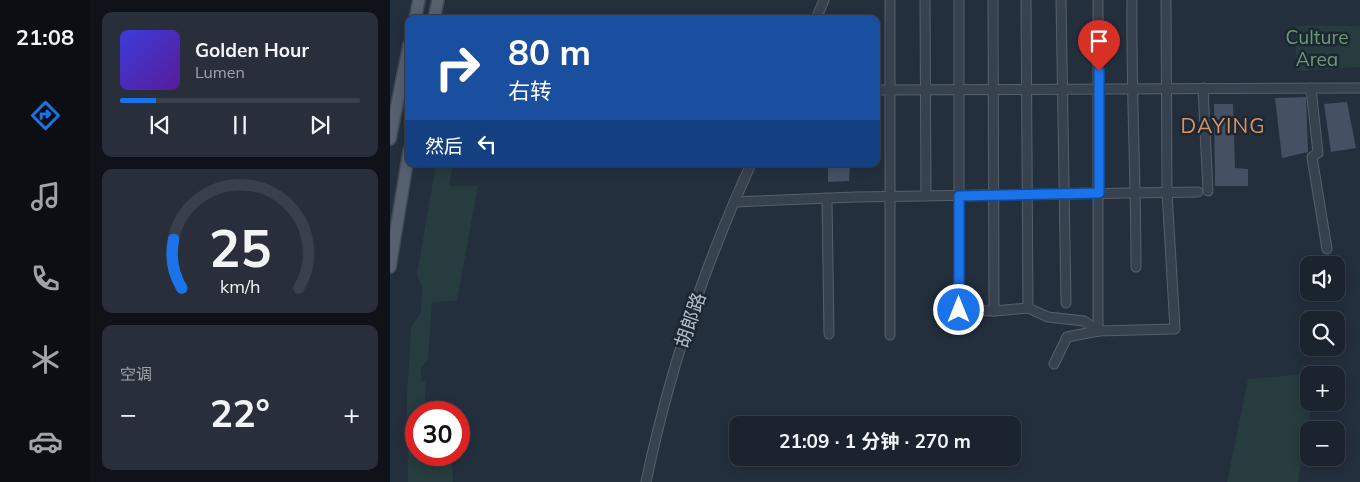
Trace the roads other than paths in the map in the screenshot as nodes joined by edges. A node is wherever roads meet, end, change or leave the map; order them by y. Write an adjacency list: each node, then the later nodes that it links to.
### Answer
1 (419, 0): 13 (main road)
2 (438, 0): 14 (main road)
3 (824, 0): 15 (street)
4 (890, 0): 27 (street)
5 (925, 0): 28 (street)
6 (959, 0): 29 (street)
7 (993, 0): 23 (street)
8 (1026, 0): 24 (street)
9 (1061, 0): 25 (street)
10 (1098, 0): 17 (street)
11 (1132, 0): 18 (street)
12 (1166, 0): 19 (street)
13 (416, 15)
14 (435, 15)
15 (818, 15)
16 (405, 65): 30 (main road)
17 (1099, 88): 18 (street); 25 (street); 35 (street)
18 (1131, 88): 19 (street); 33 (street)
19 (1168, 88): 20 (street); 34 (street)
20 (1203, 88): 21 (street); 34 (street)
21 (1311, 88): 22 (street); 44 (street)
22 (1360, 88)
23 (994, 89): 24 (street); 29 (street); 38 (street)
24 (1026, 89): 25 (street); 36 (street)
25 (1063, 89): 37 (street)
26 (880, 90): 27 (street)
27 (888, 90): 28 (street); 41 (street)
28 (925, 90): 29 (street); 39 (street)
29 (959, 90): 40 (street)
30 (390, 139)
31 (406, 167): 45 (main road)
32 (750, 167): 43 (street, 胡郎路)
33 (1136, 192): 34 (street); 35 (street); 46 (street)
34 (1167, 192): 50 (street)
35 (1099, 193): 37 (street); 50 (street)
36 (1027, 194): 37 (street); 38 (street); 48 (street)
37 (1064, 194): 47 (street)
38 (994, 195): 40 (street); 49 (street)
39 (926, 196): 40 (street); 41 (street)
40 (959, 196): 49 (street)
41 (889, 197): 42 (street); 52 (street)
42 (828, 198): 43 (street); 51 (street)
43 (734, 202): 54 (street, 胡郎路)
44 (1327, 249)
45 (390, 267)
46 (1136, 267)
47 (1066, 304)
48 (1028, 308): 49 (street); 50 (street)
49 (994, 311)
50 (1098, 331): 53 (street)
51 (829, 334)
52 (890, 335)
53 (1054, 364)
54 (646, 482)

